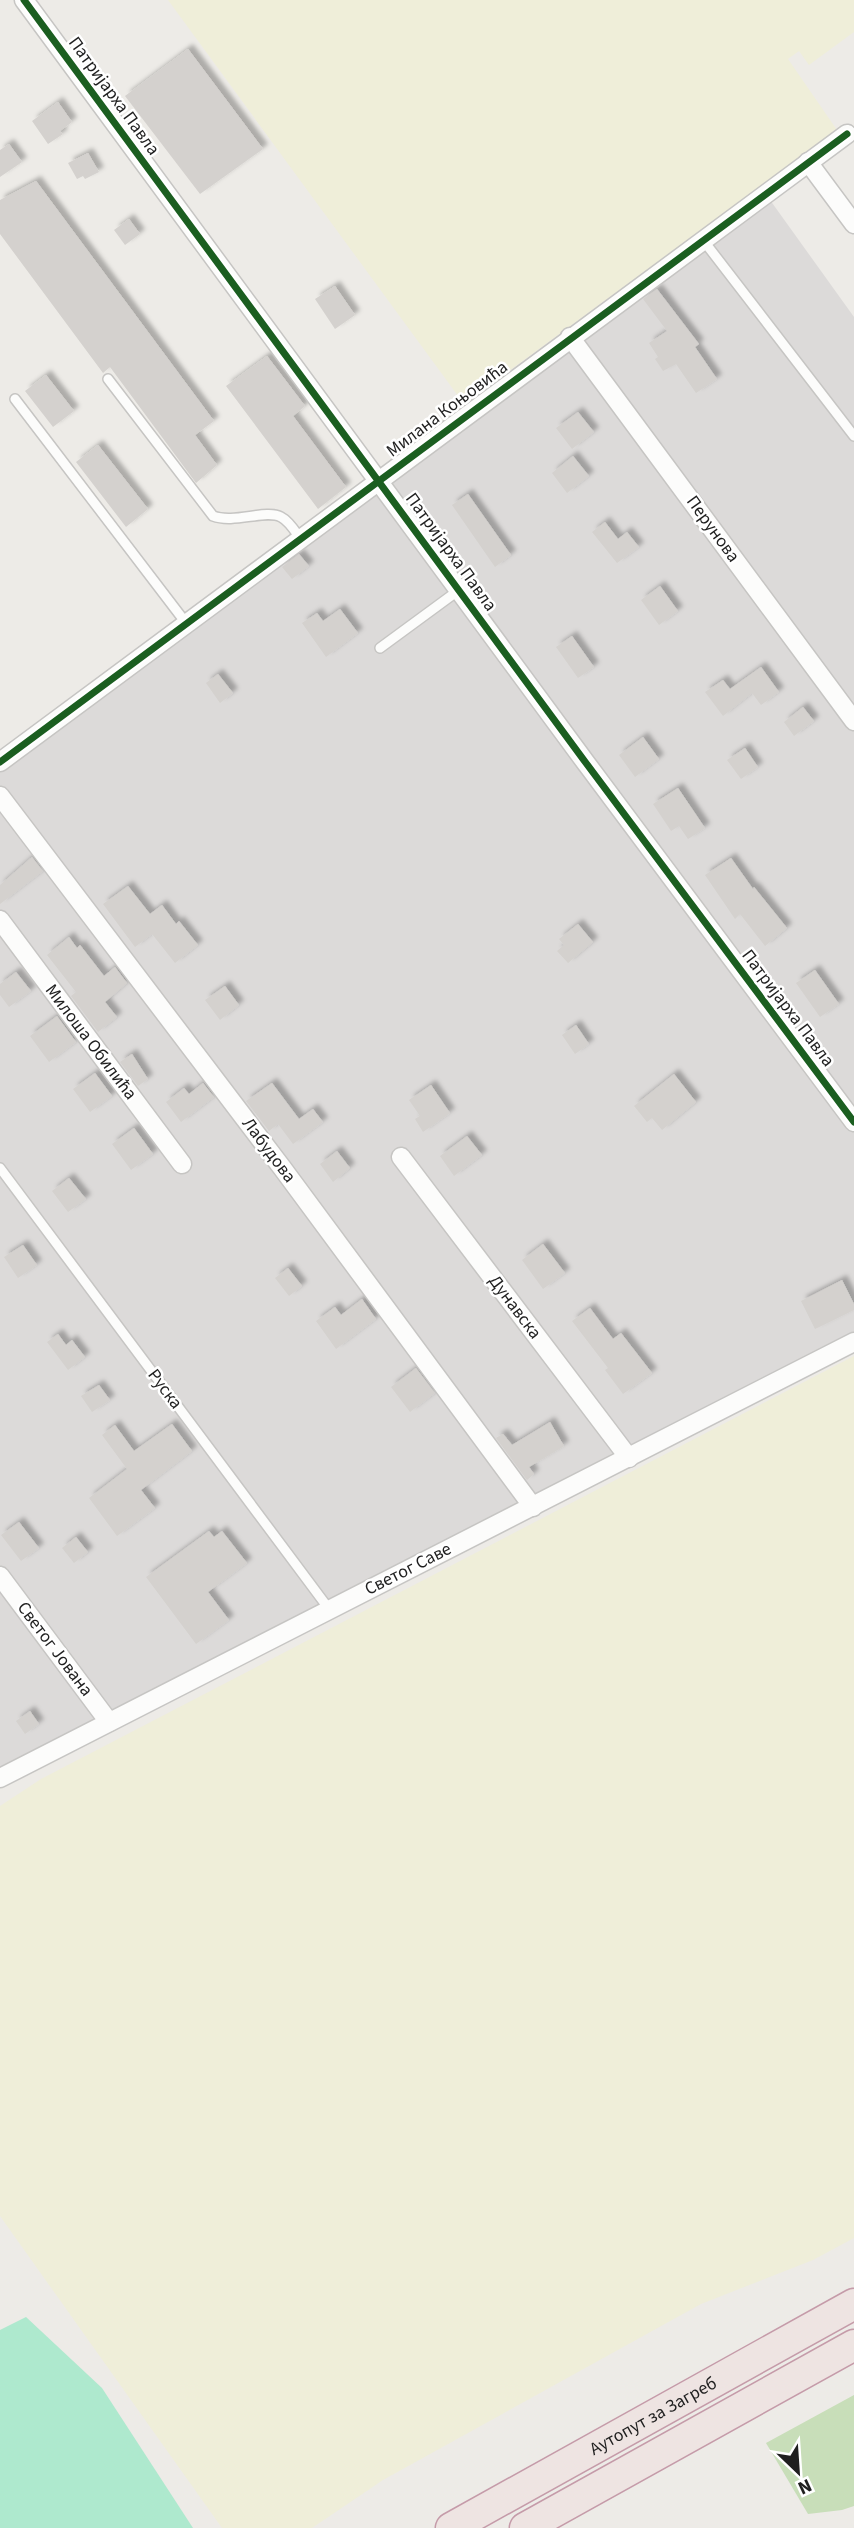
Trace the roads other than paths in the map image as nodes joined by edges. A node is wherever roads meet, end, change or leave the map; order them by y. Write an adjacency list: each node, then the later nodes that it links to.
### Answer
1 (24, 0): 10 (street, Патријарха Павла)
2 (847, 134): 3 (street, Милана Коњовића)
3 (808, 162): 4 (street); 5 (street, Милана Коњовића)
4 (854, 224)
5 (703, 240): 6 (street, Милана Коњовића); 9 (lane)
6 (570, 337): 10 (street, Милана Коњовића); 15 (street, Перунова)
7 (108, 379): 11 (lane)
8 (15, 399): 13 (lane)
9 (854, 436)
10 (378, 480): 11 (street, Милана Коњовића); 12 (street, Патријарха Павла)
11 (300, 538): 13 (street, Милана Коњовића)
12 (459, 590): 14 (lane); 19 (street, Патријарха Павла)
13 (186, 623): 16 (street, Милана Коњовића)
14 (380, 648)
15 (854, 721)
16 (0, 762)
17 (0, 796): 25 (street, Лабудова)
18 (0, 920): 21 (street, Милоша Обилића)
19 (854, 1122)
20 (401, 1157): 24 (street, Дунавска)
21 (182, 1164)
22 (0, 1168): 27 (lane, Руска)
23 (854, 1342): 24 (street, Светог Саве)
24 (629, 1458): 25 (street, Светог Саве)
25 (533, 1507): 27 (street, Светог Саве)
26 (0, 1576): 28 (street, Светог Јована)
27 (329, 1609): 28 (street, Светог Саве)
28 (109, 1722): 29 (street, Светог Саве)
29 (0, 1778)
30 (854, 2304): 32 (highway, Аутопут за Загреб)
31 (854, 2345): 33 (highway, Аутопут за Загреб)
32 (452, 2528)
33 (525, 2528)

